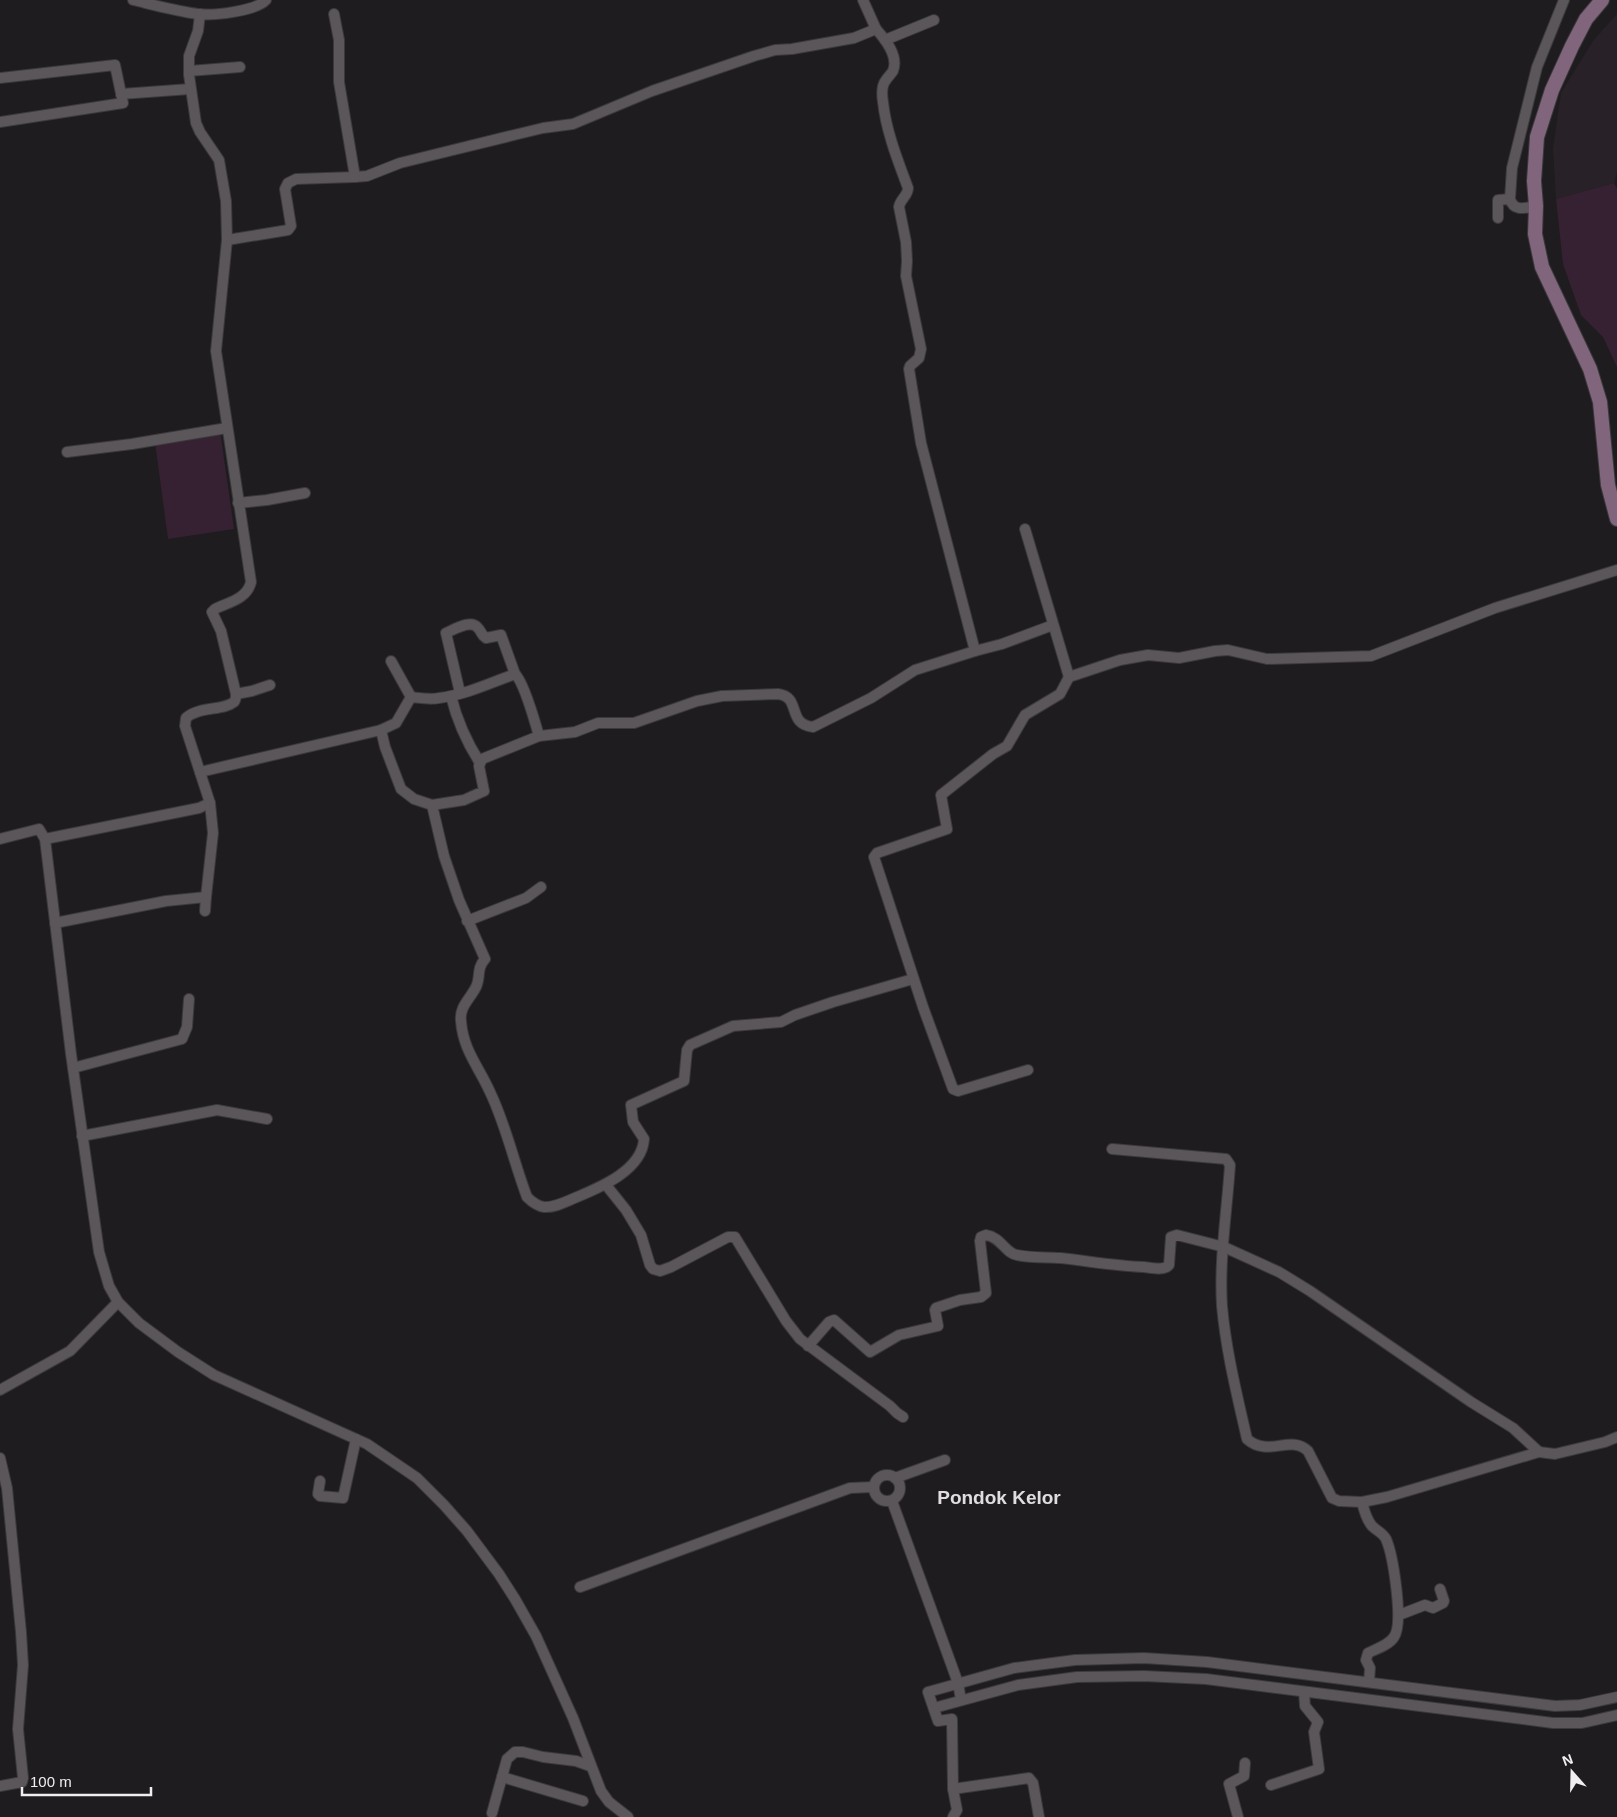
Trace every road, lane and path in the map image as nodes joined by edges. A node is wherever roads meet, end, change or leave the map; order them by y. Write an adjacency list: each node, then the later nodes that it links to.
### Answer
1 (133, 0): 6 (street)
2 (266, 0): 6 (street)
3 (863, 0): 9 (street)
4 (1564, 0): 18 (street)
5 (1602, 0): 19 (street)
6 (200, 14): 12 (street)
7 (334, 14): 17 (street)
8 (934, 20): 10 (street)
9 (876, 29): 10 (street); 17 (street)
10 (885, 40): 30 (street)
11 (240, 67): 12 (street)
12 (189, 70): 14 (street)
13 (0, 78): 15 (street)
14 (190, 89): 15 (street); 21 (street)
15 (121, 94): 16 (street)
16 (0, 122)
17 (355, 177): 21 (street)
18 (1510, 199): 19 (street); 20 (street)
19 (1536, 206): 26 (street)
20 (1498, 218)
21 (227, 240): 22 (street)
22 (227, 428): 23 (street); 25 (street)
23 (66, 452)
24 (305, 492): 25 (street)
25 (238, 503): 35 (street)
26 (1617, 519)
27 (1026, 530): 29 (street)
28 (1614, 571): 33 (street)
29 (1053, 624): 30 (street); 33 (street)
30 (975, 651): 39 (street)
31 (391, 661): 37 (street)
32 (514, 674): 36 (street); 36 (street); 39 (street)
33 (1069, 677): 51 (street)
34 (270, 685): 35 (street)
35 (236, 694): 41 (street)
36 (455, 695): 37 (street); 40 (street)
37 (411, 698): 38 (street)
38 (381, 730): 41 (street); 43 (street)
39 (539, 736): 40 (street)
40 (480, 763): 43 (street)
41 (200, 772): 42 (street)
42 (210, 803): 45 (street); 47 (street)
43 (432, 805): 49 (street)
44 (0, 839): 45 (street)
45 (46, 839): 50 (street)
46 (541, 887): 49 (street)
47 (206, 896): 48 (street); 50 (street)
48 (205, 911)
49 (467, 921): 58 (street)
50 (55, 923): 53 (street)
51 (913, 978): 54 (street); 58 (street)
52 (188, 999): 53 (street)
53 (73, 1068): 56 (street)
54 (1028, 1070)
55 (267, 1119): 56 (street)
56 (82, 1136): 60 (street)
57 (1112, 1149): 59 (street)
58 (606, 1185): 61 (street)
59 (1224, 1246): 61 (street); 66 (street); 73 (street)
60 (118, 1302): 62 (street); 65 (street)
61 (808, 1346): 63 (street)
62 (0, 1390)
63 (903, 1417)
64 (1617, 1437): 66 (street)
65 (356, 1439): 70 (street); 89 (street)
66 (1539, 1452): 73 (street)
67 (0, 1458): 92 (street)
68 (945, 1460): 69 (street)
69 (895, 1478): 71 (street); 72 (street)
70 (320, 1481)
71 (873, 1487): 72 (street); 74 (street)
72 (892, 1501): 80 (street)
73 (1362, 1502): 76 (street)
74 (580, 1587)
75 (1440, 1589): 76 (street)
76 (1399, 1615): 79 (street)
77 (1156, 1659): 78 (street); 79 (street); 80 (street)
78 (1156, 1676): 82 (street); 84 (street)
79 (1369, 1682): 81 (street)
80 (958, 1683): 84 (street); 86 (street)
81 (1408, 1687): 83 (street); 85 (street)
82 (1304, 1692): 85 (street); 91 (street)
83 (1617, 1697)
84 (961, 1700): 86 (street)
85 (1406, 1704): 87 (street)
86 (934, 1708): 93 (street)
87 (1617, 1715)
88 (1245, 1763): 99 (street)
89 (590, 1766): 90 (street); 96 (street)
90 (502, 1777): 94 (street); 95 (street)
91 (1271, 1785)
92 (0, 1786)
93 (953, 1788): 97 (street); 98 (street)
94 (583, 1801)
95 (492, 1813)
96 (628, 1817)
97 (954, 1817)
98 (1039, 1817)
99 (1238, 1817)

